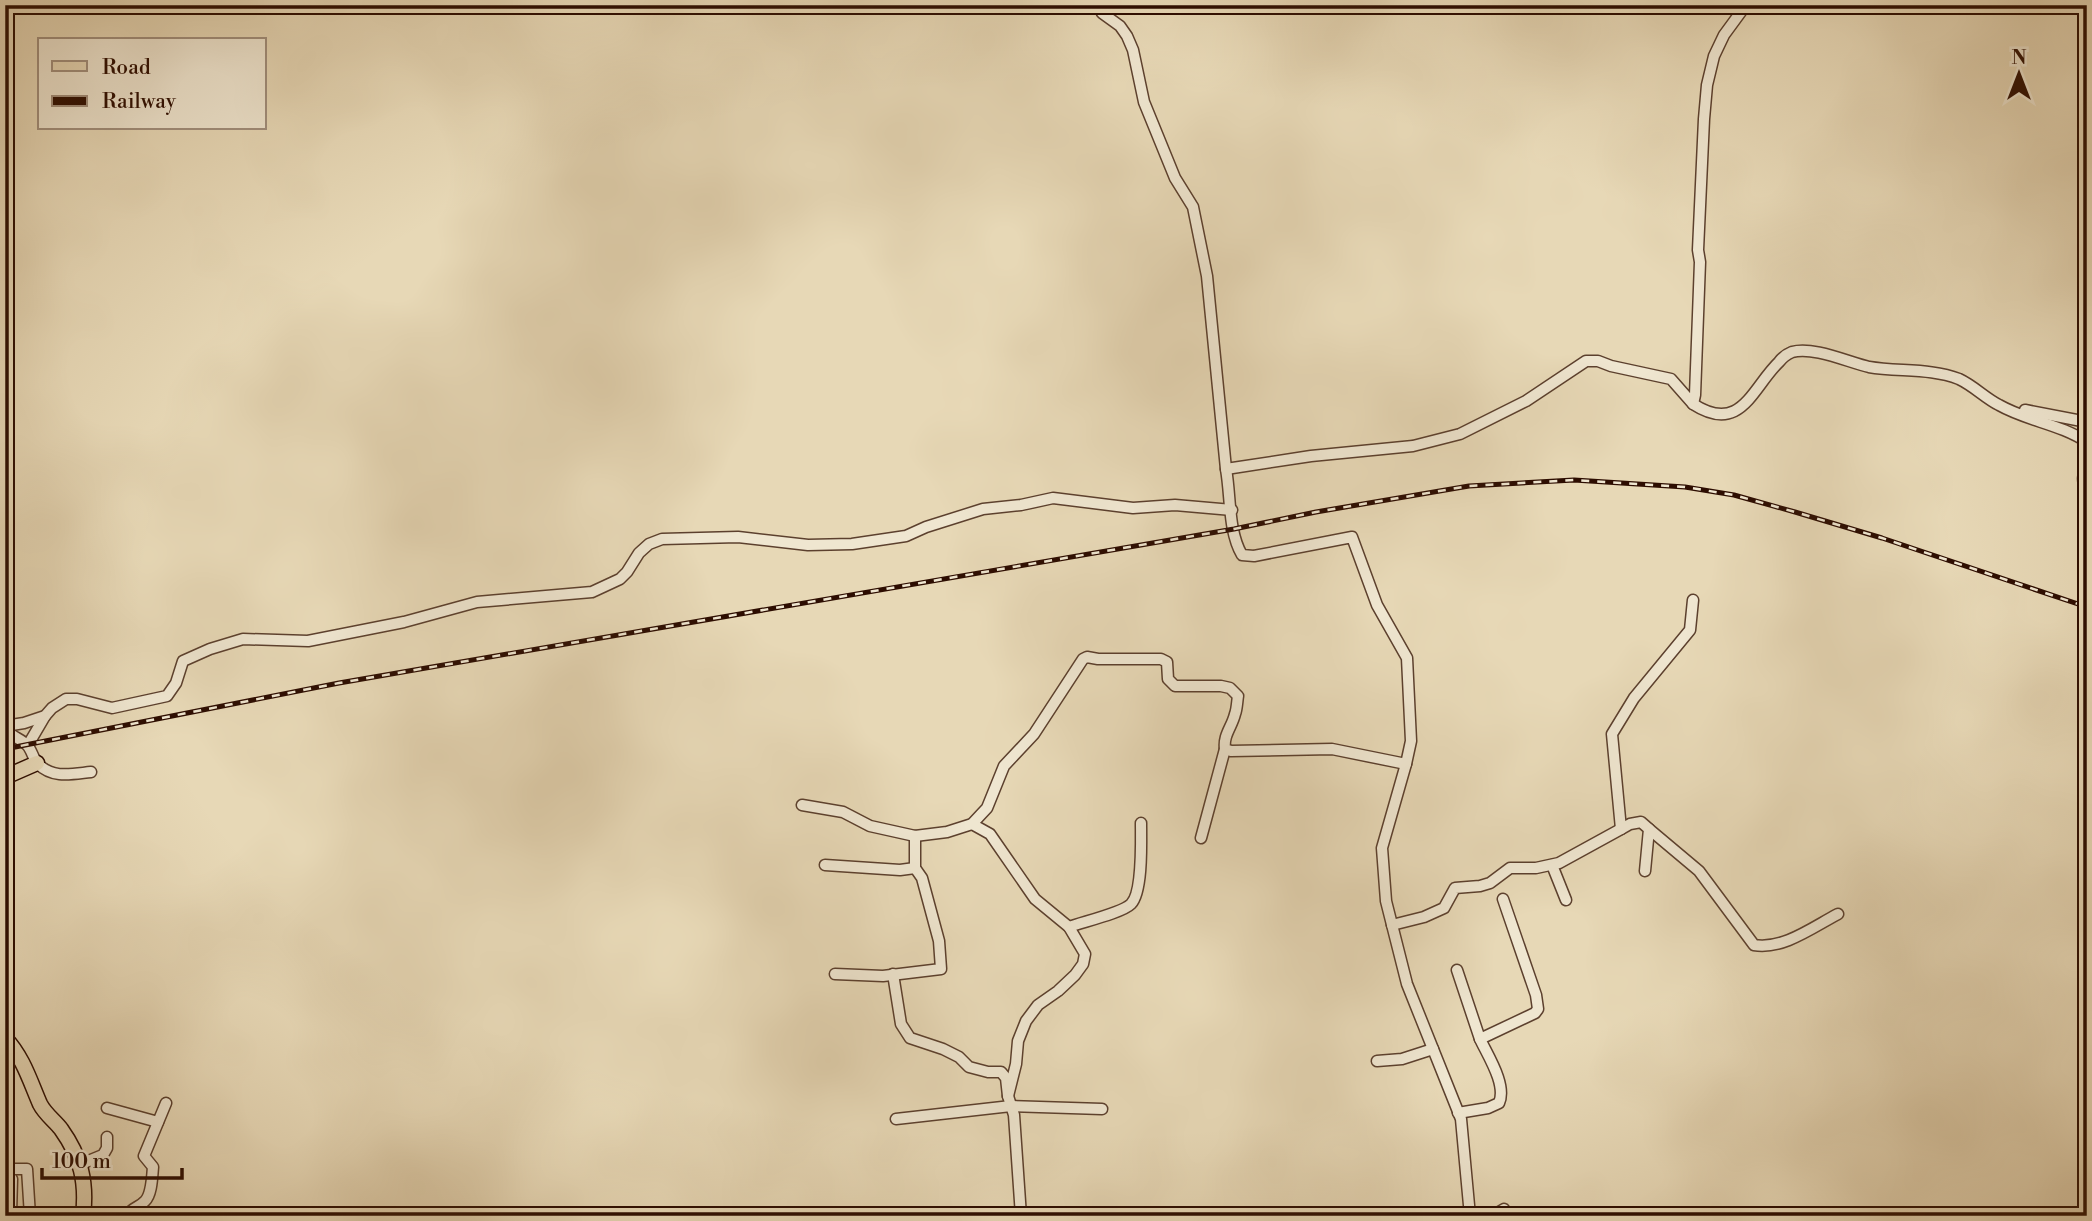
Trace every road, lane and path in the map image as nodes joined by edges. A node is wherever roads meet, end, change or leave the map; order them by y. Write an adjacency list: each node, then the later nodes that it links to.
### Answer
1 (1105, 5): 8 (street)
2 (1741, 7): 3 (street)
3 (1693, 404): 4 (street); 8 (street)
4 (2003, 407): 5 (street); 6 (street)
5 (2087, 422)
6 (2087, 442)
7 (2087, 464): 9 (street)
8 (1226, 469): 10 (street)
9 (2087, 491)
10 (1232, 510): 12 (street); 17 (street)
11 (1693, 600): 23 (street)
12 (45, 716): 13 (street); 14 (street)
13 (5, 727): 14 (street)
14 (28, 745): 16 (street)
15 (1225, 749): 17 (street); 22 (street); 26 (street)
16 (37, 763): 18 (street); 19 (main road)
17 (1406, 764): 34 (street)
18 (92, 772)
19 (5, 777)
20 (802, 806): 25 (street)
21 (1141, 823): 35 (street)
22 (972, 824): 25 (street); 35 (street)
23 (1621, 828): 24 (street); 28 (street)
24 (1649, 829): 30 (street); 33 (street)
25 (915, 836): 29 (street)
26 (1201, 838)
27 (825, 865): 29 (street)
28 (1552, 865): 32 (street); 34 (street)
29 (915, 868): 38 (street)
30 (1645, 871)
31 (1503, 899): 40 (street)
32 (1566, 900)
33 (1838, 914)
34 (1392, 925): 41 (street)
35 (1069, 927): 43 (street)
36 (1457, 970): 40 (street)
37 (835, 974): 38 (street)
38 (893, 974): 43 (street)
39 (5, 1038): 51 (main road)
40 (1480, 1039): 47 (street)
41 (1433, 1049): 42 (street); 47 (street)
42 (1377, 1061)
43 (1010, 1101): 46 (street); 48 (street); 58 (street)
44 (166, 1102): 49 (street)
45 (107, 1108): 49 (street)
46 (1102, 1109)
47 (1458, 1113): 59 (street)
48 (896, 1119)
49 (158, 1122): 57 (street)
50 (107, 1137): 51 (street)
51 (81, 1164): 56 (main road)
52 (7, 1175): 54 (street); 55 (street)
53 (1504, 1209): 60 (street)
54 (11, 1214)
55 (30, 1216)
56 (83, 1216)
57 (127, 1216)
58 (1021, 1216)
59 (1469, 1216)
60 (1492, 1216)

